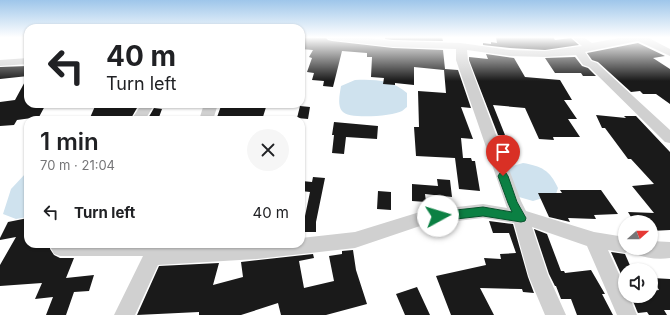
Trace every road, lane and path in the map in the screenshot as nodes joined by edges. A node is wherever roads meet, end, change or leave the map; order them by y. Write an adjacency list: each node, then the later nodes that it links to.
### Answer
1 (461, 52): 8 (street)
2 (501, 52): 3 (street)
3 (563, 52)
4 (585, 52): 7 (street)
5 (24, 60): 6 (street)
6 (0, 63)
7 (670, 138)
8 (521, 218): 9 (street); 10 (street); 18 (street)
9 (594, 240): 11 (street); 19 (street)
10 (305, 244)
11 (618, 244)
12 (60, 248): 14 (street)
13 (229, 248): 14 (street)
14 (156, 250): 17 (street)
15 (670, 250): 16 (street)
16 (658, 251)
17 (124, 315)
18 (556, 315)
19 (627, 315)

